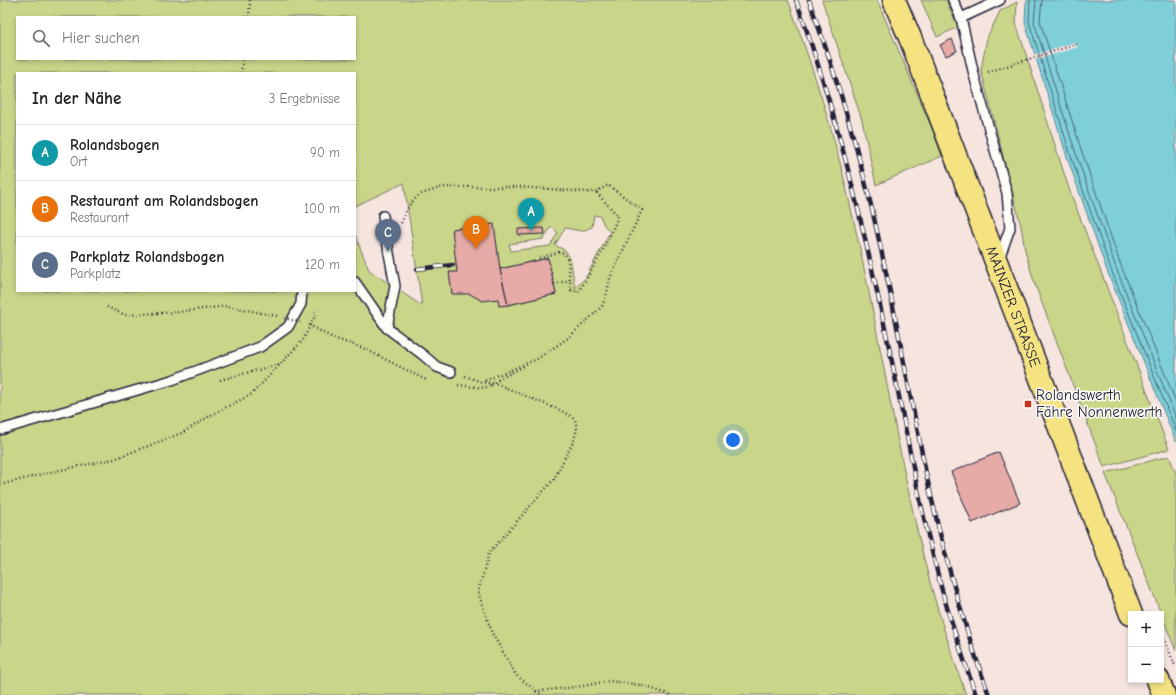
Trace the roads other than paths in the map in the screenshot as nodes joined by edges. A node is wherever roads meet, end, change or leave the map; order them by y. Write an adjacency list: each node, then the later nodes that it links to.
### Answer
1 (894, 0): 6 (main road, MAINZER STRASSE)
2 (952, 0): 4 (lane)
3 (1000, 0): 4 (lane)
4 (961, 18): 6 (lane)
5 (383, 216): 9 (lane)
6 (998, 264): 12 (main road, MAINZER STRASSE)
7 (356, 283): 9 (lane)
8 (302, 292): 11 (lane)
9 (386, 328): 10 (lane)
10 (451, 372)
11 (0, 430)
12 (1130, 611)
13 (1159, 683): 14 (main road)
14 (1164, 695)

